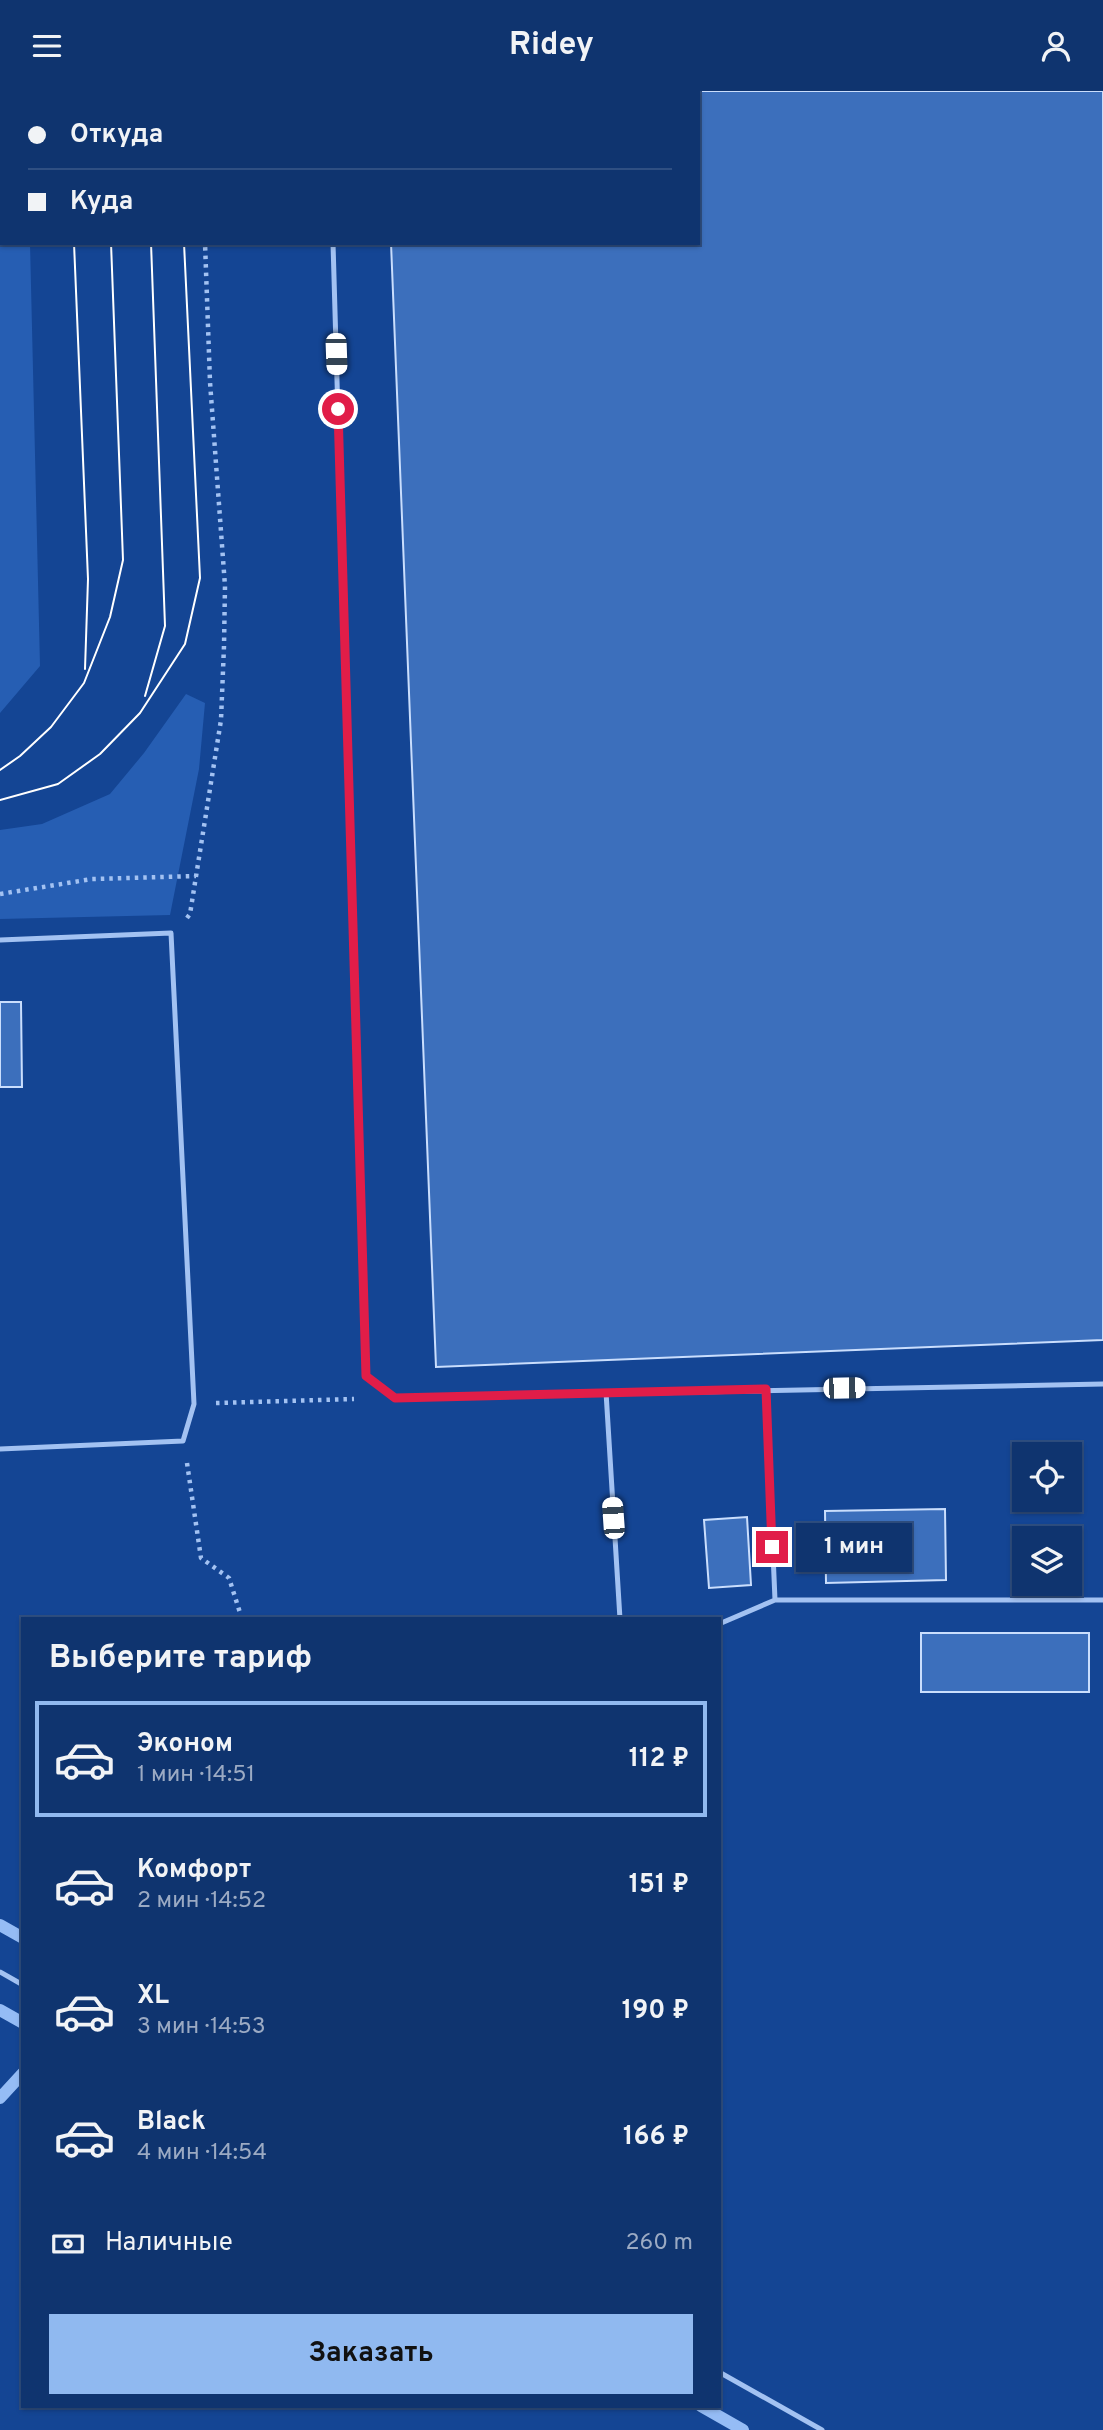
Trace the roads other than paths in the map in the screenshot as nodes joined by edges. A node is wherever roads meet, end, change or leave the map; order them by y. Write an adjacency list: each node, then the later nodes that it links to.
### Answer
1 (333, 245): 5 (lane)
2 (0, 940): 6 (lane)
3 (1103, 1384): 4 (lane)
4 (766, 1389): 5 (lane); 7 (lane)
5 (606, 1392): 9 (lane)
6 (0, 1449)
7 (775, 1600): 8 (lane); 10 (lane)
8 (1103, 1600)
9 (620, 1617)
10 (721, 1623)
11 (0, 1972): 12 (lane)
12 (21, 1984)
13 (721, 2373): 14 (lane)
14 (822, 2430)

